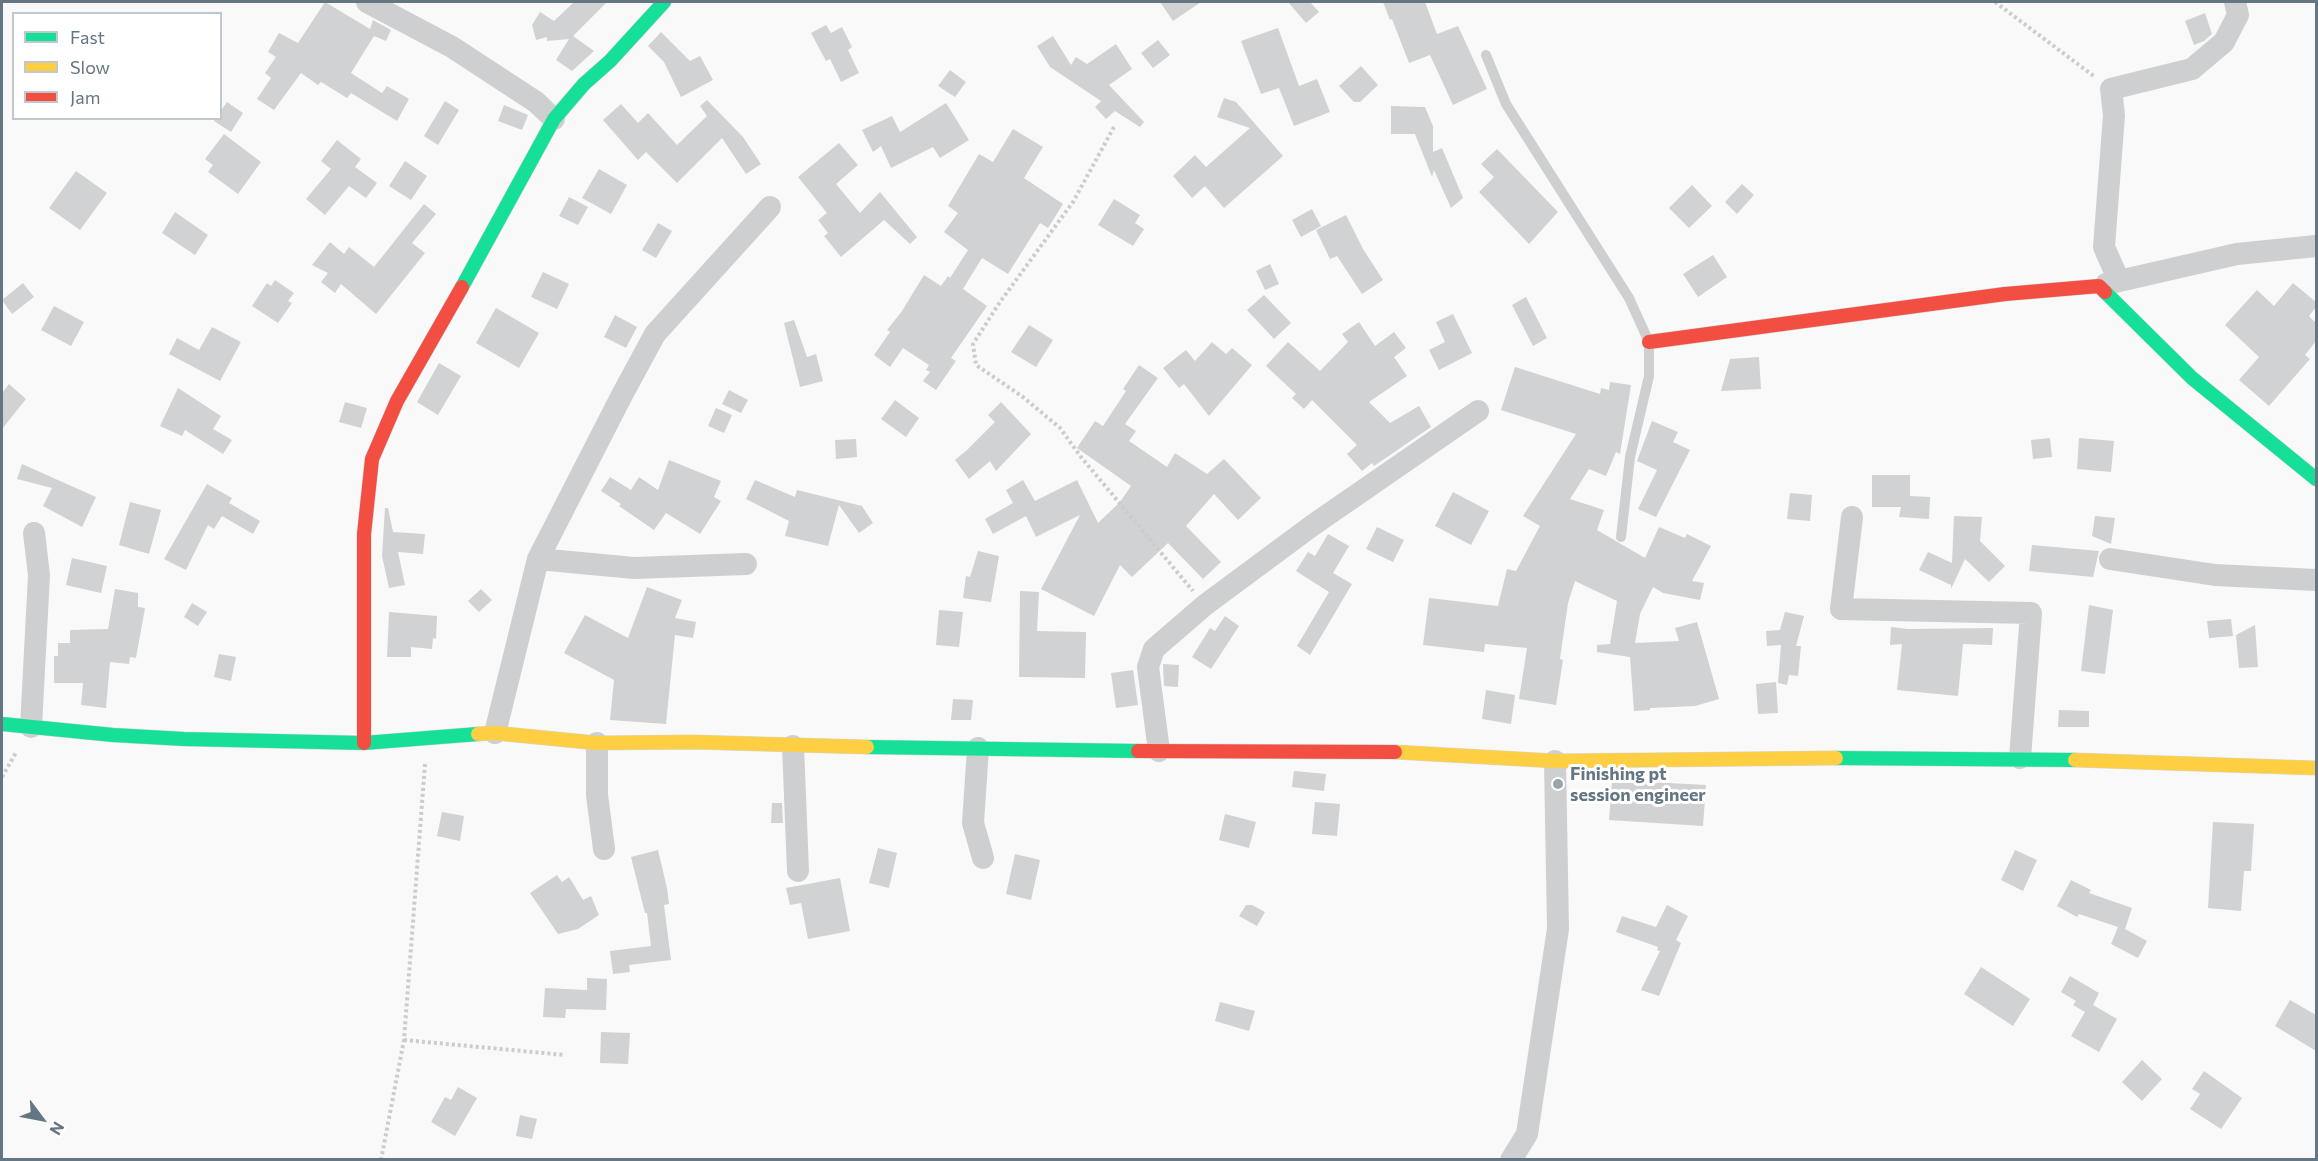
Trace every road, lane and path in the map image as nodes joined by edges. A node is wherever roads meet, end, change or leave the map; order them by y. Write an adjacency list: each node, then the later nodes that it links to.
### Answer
1 (367, 2): 7 (street)
2 (664, 2): 7 (street)
3 (1995, 2): 6 (path)
4 (2235, 2): 6 (street)
5 (1486, 55): 12 (lane)
6 (2111, 89): 11 (street)
7 (554, 119): 27 (street)
8 (1114, 127): 22 (path)
9 (770, 207): 18 (street)
10 (2316, 246): 11 (street)
11 (2109, 283): 12 (street); 14 (street)
12 (1648, 342): 17 (lane)
13 (1478, 411): 22 (street)
14 (2316, 480)
15 (1852, 516): 32 (street)
16 (34, 533): 24 (street)
17 (1621, 537)
18 (538, 559): 20 (street); 25 (street)
19 (2110, 559): 21 (street)
20 (746, 564)
21 (2316, 580)
22 (1205, 605): 31 (street)
23 (2, 724): 24 (street)
24 (31, 727): 27 (street)
25 (495, 733): 26 (street); 28 (street)
26 (427, 739): 27 (street); 38 (path)
27 (364, 743)
28 (597, 743): 29 (street); 35 (street)
29 (793, 746): 30 (street); 37 (street)
30 (978, 748): 31 (street); 36 (street)
31 (1159, 751): 33 (street)
32 (2020, 758): 33 (street); 34 (street)
33 (1555, 761): 41 (street)
34 (2316, 768)
35 (604, 849)
36 (983, 858)
37 (798, 871)
38 (404, 1040): 39 (path); 40 (path)
39 (565, 1055)
40 (381, 1160)
41 (1511, 1160)

